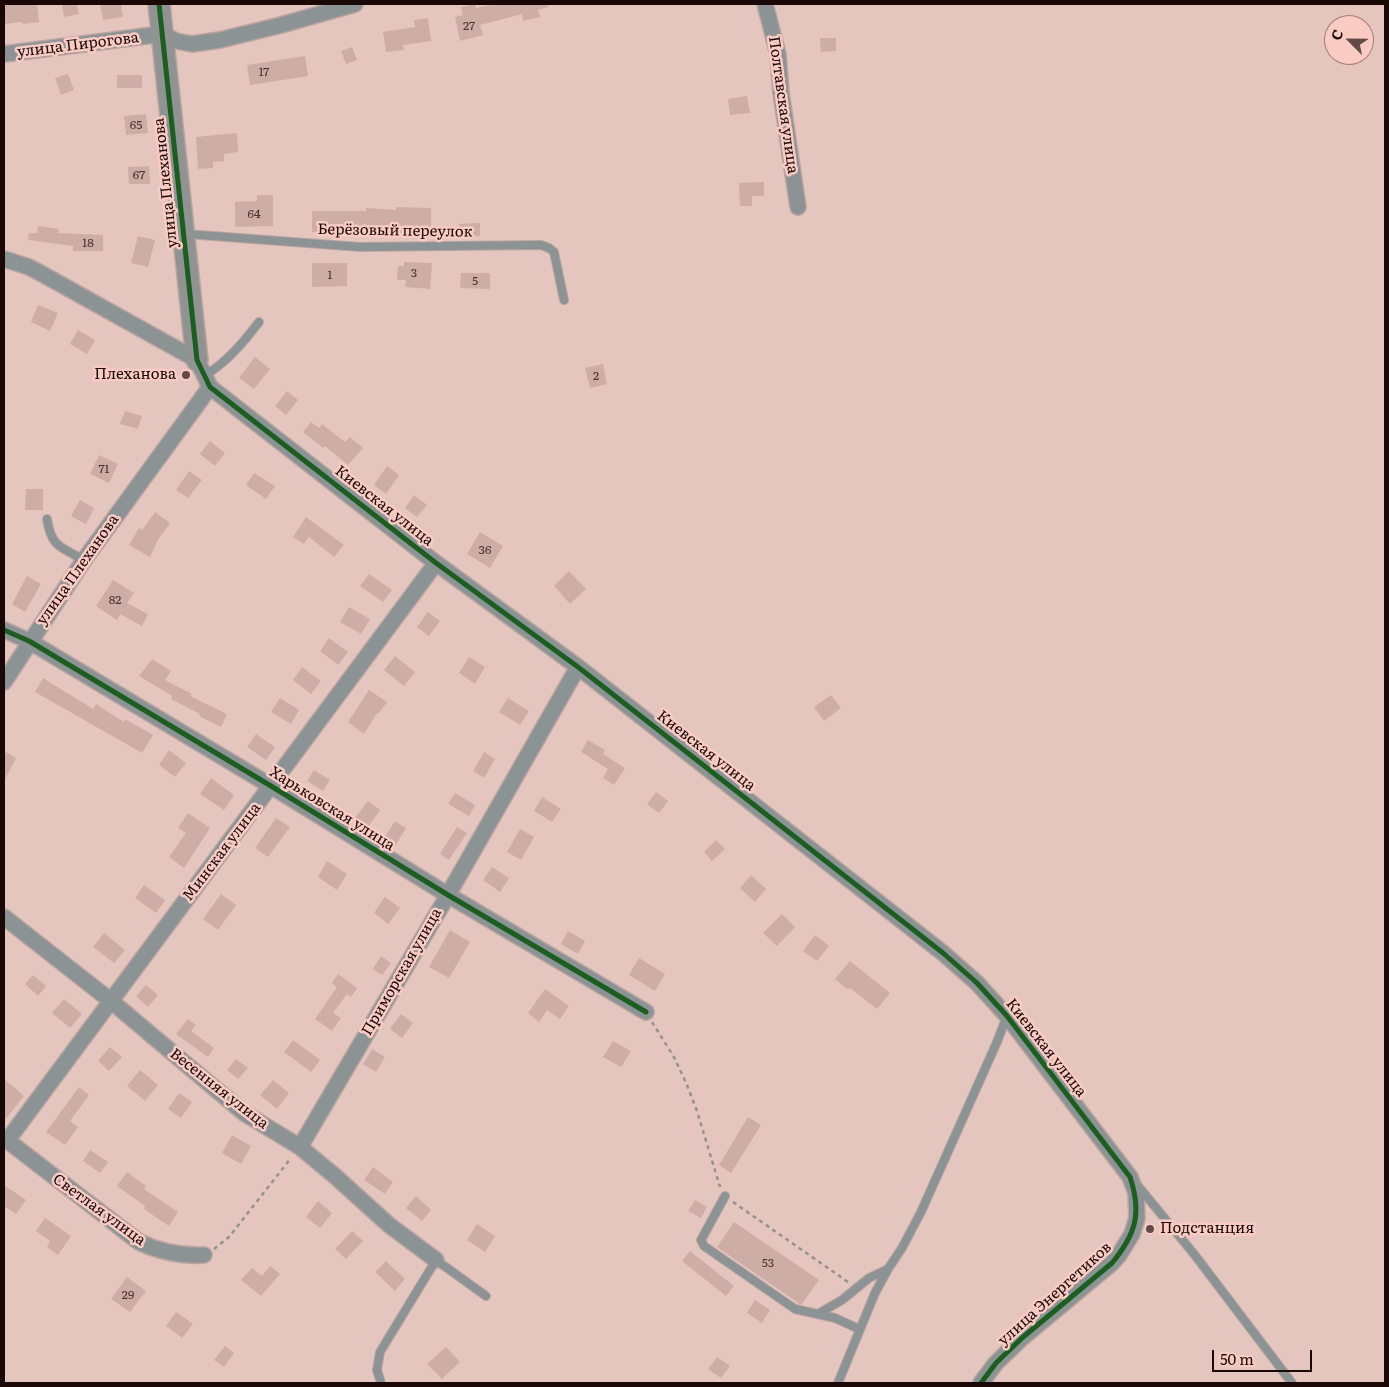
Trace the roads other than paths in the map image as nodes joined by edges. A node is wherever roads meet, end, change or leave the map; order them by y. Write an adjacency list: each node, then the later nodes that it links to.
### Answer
1 (159, 4): 4 (street, улица Плеханова)
2 (355, 4): 4 (street, улица Пирогова)
3 (765, 4): 6 (street, Полтавская улица)
4 (162, 34): 5 (street, улица Пирогова); 7 (street, улица Плеханова)
5 (4, 54)
6 (798, 207)
7 (184, 234): 9 (lane, Берёзовый переулок); 11 (street, улица Плеханова)
8 (4, 259): 11 (street, Киевская улица)
9 (564, 300)
10 (259, 322): 11 (lane)
11 (203, 374): 13 (street, улица Плеханова); 14 (street, Киевская улица)
12 (47, 520): 13 (lane)
13 (84, 560): 16 (street, улица Плеханова)
14 (436, 563): 17 (street, Киевская улица); 19 (street, Минская улица)
15 (4, 630): 16 (street, Харьковская улица)
16 (29, 641): 18 (street, улица Плеханова); 19 (street, Харьковская улица)
17 (578, 667): 20 (street, Приморская улица); 24 (street, Киевская улица)
18 (4, 682)
19 (271, 786): 20 (street, Харьковская улица); 22 (street, Минская улица)
20 (448, 896): 23 (street, Харьковская улица); 26 (street, Приморская улица)
21 (4, 917): 22 (street, Весенняя улица)
22 (111, 1001): 25 (street, Минская улица); 26 (street, Весенняя улица)
23 (646, 1012)
24 (1007, 1016): 27 (street, Киевская улица); 32 (lane)
25 (5, 1141): 30 (street, Светлая улица)
26 (300, 1147): 31 (street, Весенняя улица)
27 (1130, 1177): 29 (street, Киевская улица); 39 (lane)
28 (725, 1196): 34 (lane)
29 (1137, 1218): 38 (street, улица Энергетиков)
30 (204, 1255)
31 (436, 1260): 33 (lane); 36 (lane)
32 (888, 1269): 34 (lane); 35 (lane)
33 (486, 1296)
34 (818, 1314): 35 (lane)
35 (859, 1329): 37 (lane)
36 (381, 1383)
37 (838, 1383)
38 (981, 1383)
39 (1292, 1383)

